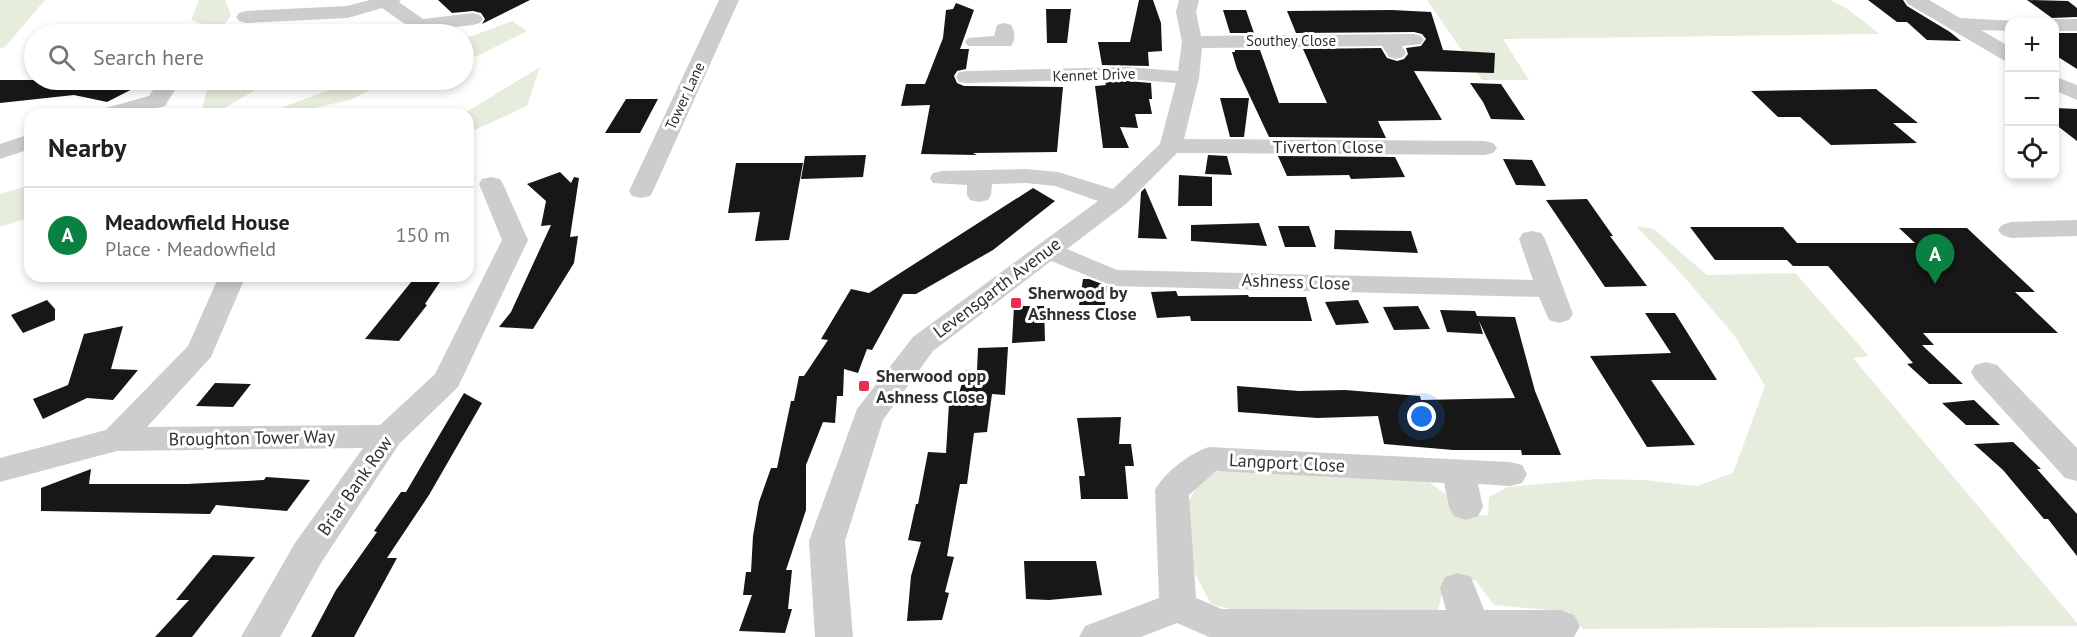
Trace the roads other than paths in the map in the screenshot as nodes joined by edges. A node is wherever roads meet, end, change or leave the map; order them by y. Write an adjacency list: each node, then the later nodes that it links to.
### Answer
1 (729, 0): 31 (street, Tower Lane)
2 (1188, 0): 16 (street)
3 (1915, 0): 10 (street)
4 (389, 2): 5 (street); 8 (street)
5 (243, 8): 7 (street)
6 (472, 18): 9 (street)
7 (239, 24)
8 (417, 24)
9 (426, 24)
10 (1956, 24): 11 (street); 17 (street)
11 (2005, 25)
12 (2059, 25): 13 (street)
13 (2077, 25)
14 (1414, 40): 16 (street, Southey Close)
15 (975, 42): 19 (street)
16 (1192, 42): 20 (street)
17 (2005, 53)
18 (967, 77): 19 (street, Kennet Drive)
19 (1000, 77): 20 (street, Kennet Drive)
20 (1188, 78): 26 (street)
21 (2059, 84): 23 (street)
22 (164, 90): 24 (street)
23 (2077, 93)
24 (132, 108)
25 (24, 143): 28 (street)
26 (1171, 146): 27 (street, Tiverton Close); 32 (street, Levensgarth Avenue)
27 (1485, 148)
28 (0, 152)
29 (942, 178): 32 (street)
30 (491, 184): 39 (street, Briar Bank Row)
31 (641, 191)
32 (1117, 199): 36 (street, Levensgarth Avenue)
33 (2077, 228): 34 (street)
34 (2011, 230)
35 (1532, 239): 36 (street, Ashness Close)
36 (1047, 250): 51 (street, Levensgarth Avenue)
37 (229, 282): 40 (street)
38 (1986, 372): 41 (street)
39 (387, 436): 40 (street, Broughton Tower Way); 50 (street, Briar Bank Row)
40 (117, 439): 42 (street, Broughton Tower Way)
41 (2076, 466)
42 (0, 470)
43 (1458, 471): 44 (street, Langport Close); 45 (street); 47 (street, Langport Close)
44 (1510, 474)
45 (1466, 507)
46 (1458, 588): 48 (street)
47 (1178, 607): 48 (street); 52 (street)
48 (1470, 626): 49 (street)
49 (1561, 626)
50 (260, 637)
51 (834, 637)
52 (1098, 637)

